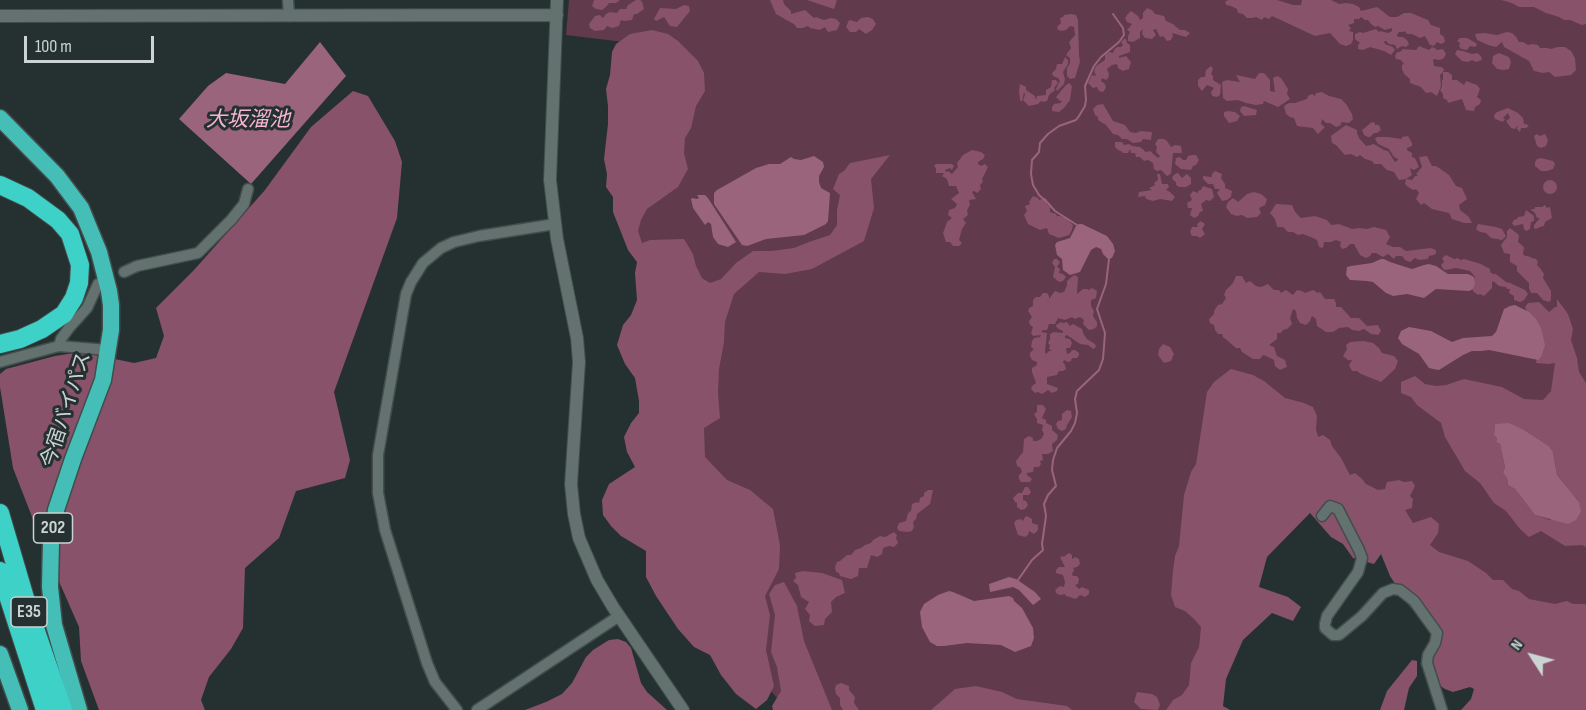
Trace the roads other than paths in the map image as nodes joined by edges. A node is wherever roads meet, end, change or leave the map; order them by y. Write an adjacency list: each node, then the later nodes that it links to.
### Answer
1 (288, 0): 5 (street)
2 (557, 0): 3 (street)
3 (557, 15): 5 (street); 9 (street)
4 (0, 16): 5 (street)
5 (289, 16)
6 (0, 118): 14 (highway, 今宿バイパス / 202)
7 (0, 185): 12 (highway)
8 (248, 189): 10 (street)
9 (555, 224): 19 (street); 25 (street)
10 (124, 272)
11 (98, 284): 13 (street)
12 (0, 344)
13 (59, 346): 14 (street); 15 (street)
14 (108, 350): 24 (highway, 今宿バイパス / 202)
15 (0, 362)
16 (0, 513): 23 (highway, E35)
17 (1322, 516): 28 (street)
18 (0, 571): 22 (highway, E35)
19 (619, 616): 26 (street); 27 (street)
20 (0, 654): 21 (highway)
21 (20, 710)
22 (45, 710)
23 (63, 710)
24 (79, 710)
25 (457, 710)
26 (477, 710)
27 (683, 710)
28 (1442, 710)

